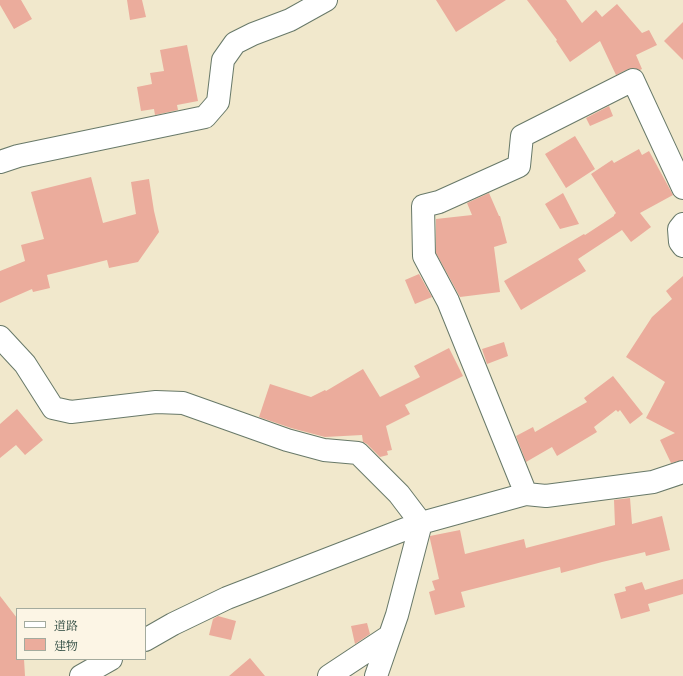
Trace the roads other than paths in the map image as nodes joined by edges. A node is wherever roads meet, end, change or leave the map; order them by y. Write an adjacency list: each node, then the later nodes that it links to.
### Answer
1 (326, 0): 2 (street)
2 (0, 162)
3 (683, 188): 8 (street)
4 (683, 224): 5 (street)
5 (683, 246)
6 (0, 337): 9 (street)
7 (683, 472): 8 (street)
8 (526, 494): 9 (street)
9 (421, 523): 10 (street); 11 (street)
10 (388, 637): 14 (street); 15 (street)
11 (146, 639)
12 (109, 660): 13 (street)
13 (81, 676)
14 (329, 676)
15 (376, 676)

